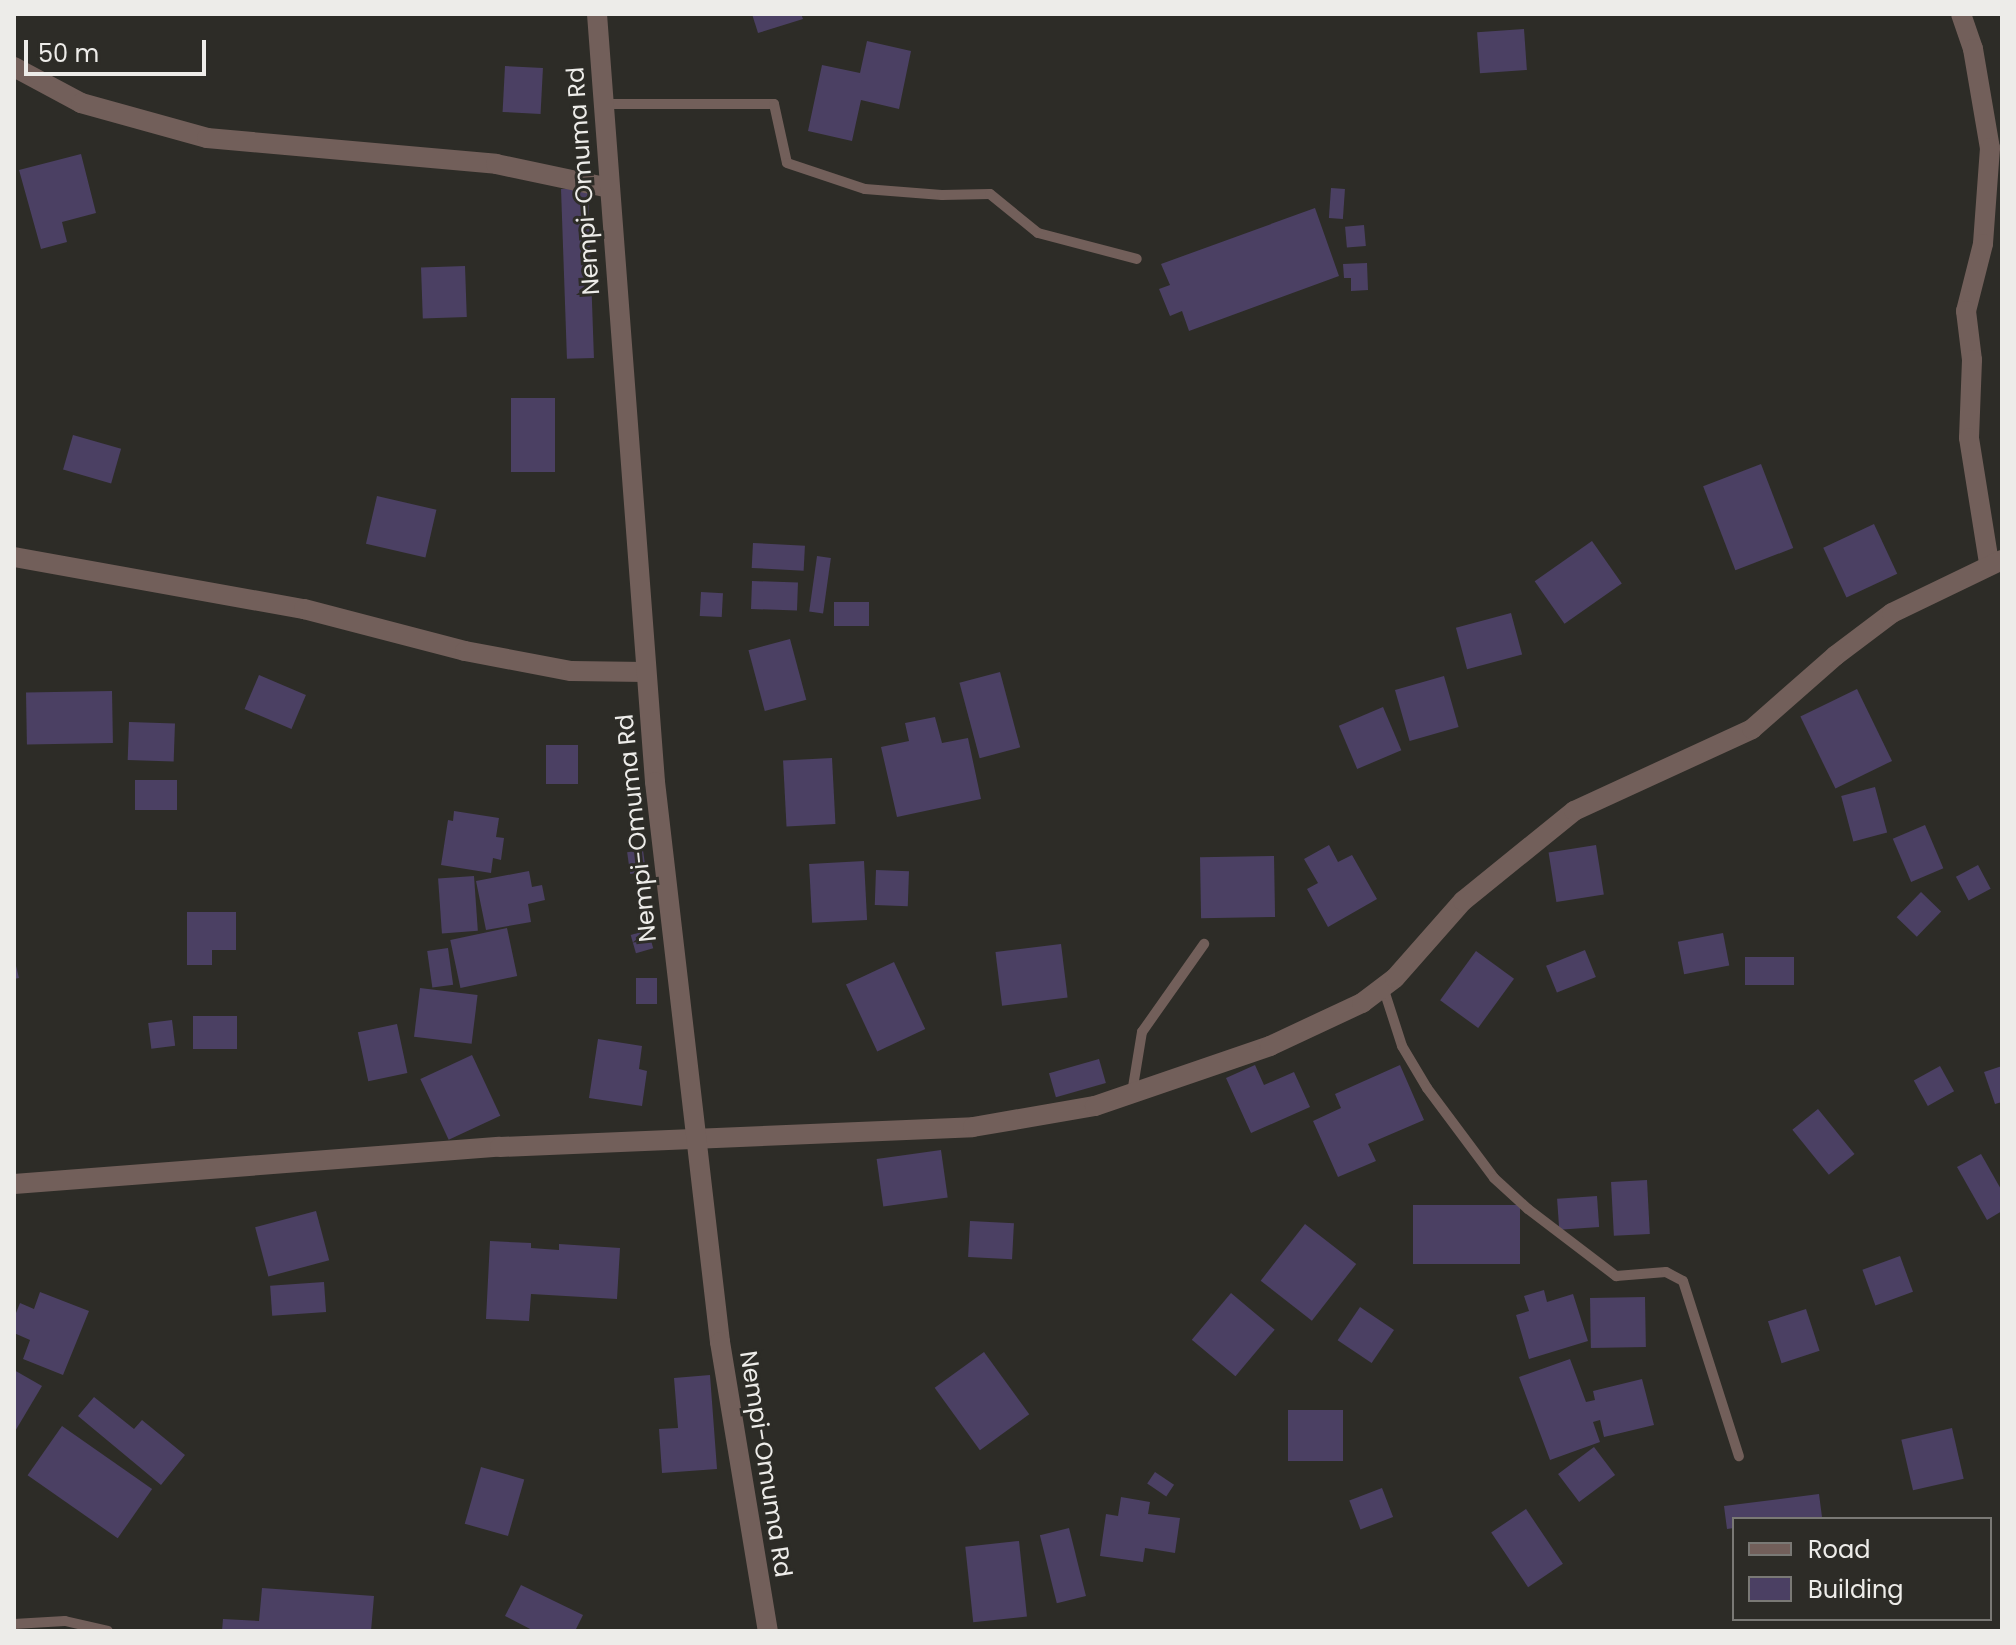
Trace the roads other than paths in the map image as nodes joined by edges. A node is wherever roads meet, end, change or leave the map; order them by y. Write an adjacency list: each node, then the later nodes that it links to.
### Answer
1 (597, 14): 4 (street, Nempi-Omuma Rd)
2 (1961, 14): 6 (street)
3 (14, 67): 5 (street)
4 (604, 104): 5 (street, Nempi-Omuma Rd); 8 (lane)
5 (610, 188): 11 (street, Nempi-Omuma Rd)
6 (1985, 218): 7 (street); 10 (street)
7 (2002, 233)
8 (1137, 259)
9 (14, 557): 11 (street)
10 (1996, 562): 13 (street)
11 (646, 672): 15 (street, Nempi-Omuma Rd)
12 (1204, 944): 14 (lane)
13 (1383, 987): 14 (street); 17 (lane)
14 (1132, 1093): 15 (street)
15 (697, 1139): 16 (street); 20 (street, Nempi-Omuma Rd)
16 (14, 1184)
17 (1739, 1456)
18 (14, 1624): 19 (lane)
19 (108, 1631)
20 (768, 1631)

